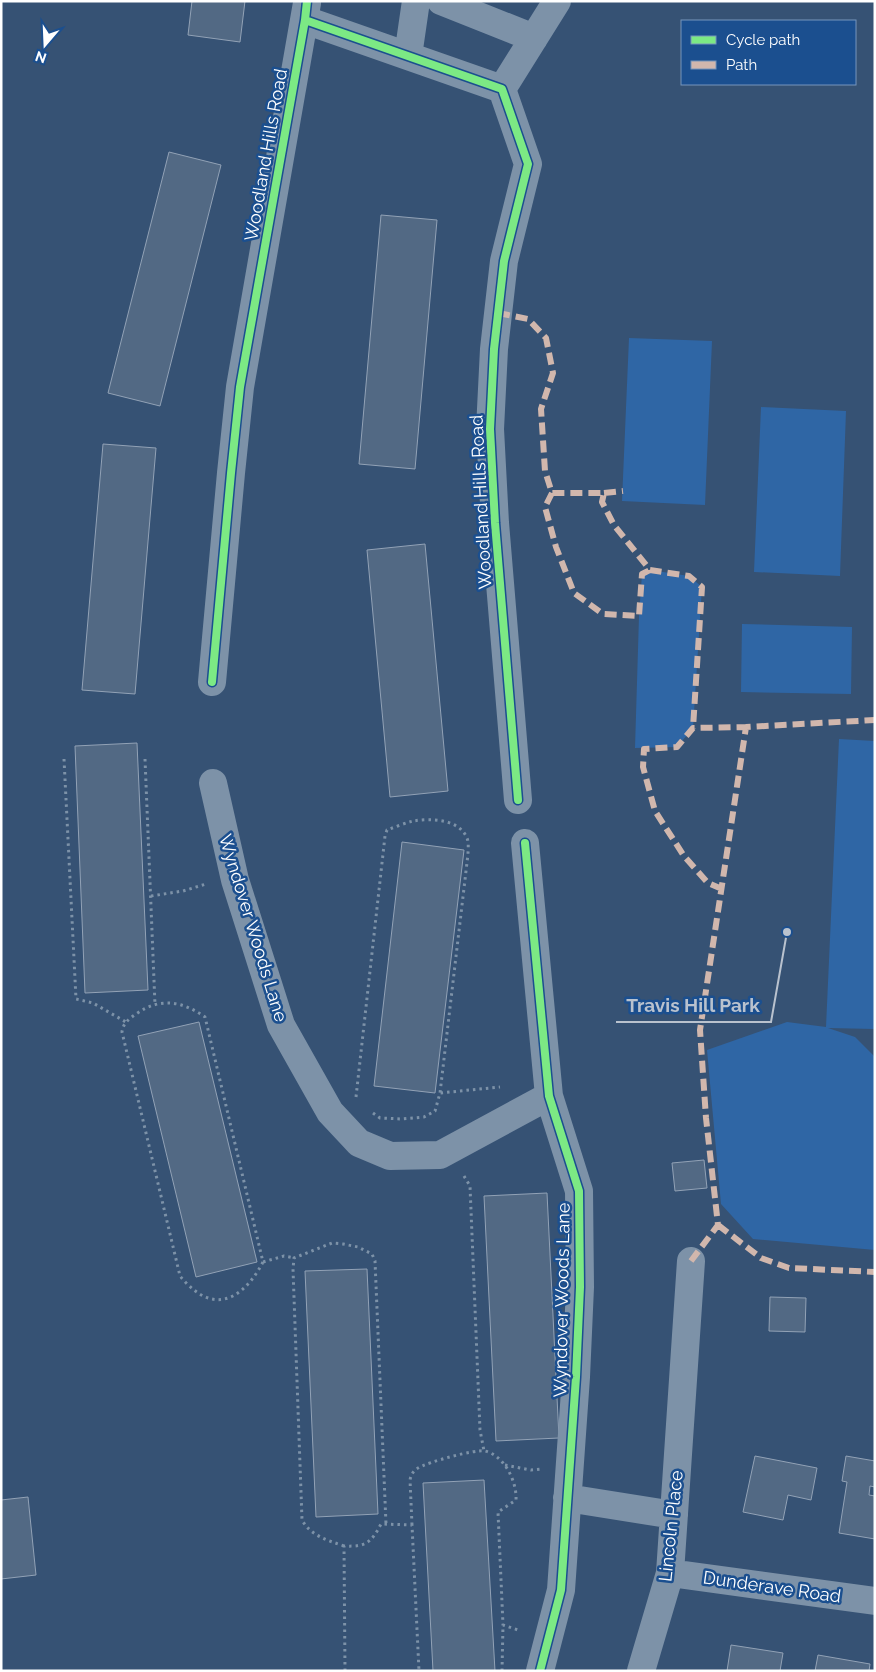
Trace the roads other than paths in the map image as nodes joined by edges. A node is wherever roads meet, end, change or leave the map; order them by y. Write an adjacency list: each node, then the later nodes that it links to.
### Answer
1 (416, 1): 6 (street)
2 (441, 1): 5 (street)
3 (557, 1): 5 (street)
4 (306, 11): 6 (street, Woodland Hills Road); 8 (street, Woodland Hills Road)
5 (534, 38): 7 (street)
6 (408, 56): 7 (street, Woodland Hills Road)
7 (502, 89): 10 (street, Woodland Hills Road)
8 (212, 682)
9 (213, 783): 12 (street, Wyndover Woods Lane)
10 (518, 800)
11 (525, 843): 12 (street, Wyndover Woods Lane)
12 (549, 1090): 14 (street, Wyndover Woods Lane)
13 (691, 1261): 15 (street, Lincoln Place)
14 (568, 1498): 15 (street); 18 (street, Wyndover Woods Lane)
15 (674, 1515): 16 (street, Lincoln Place)
16 (670, 1573): 17 (street, Dunderave Road); 19 (street, Lincoln Place)
17 (875, 1601)
18 (540, 1671)
19 (641, 1671)

